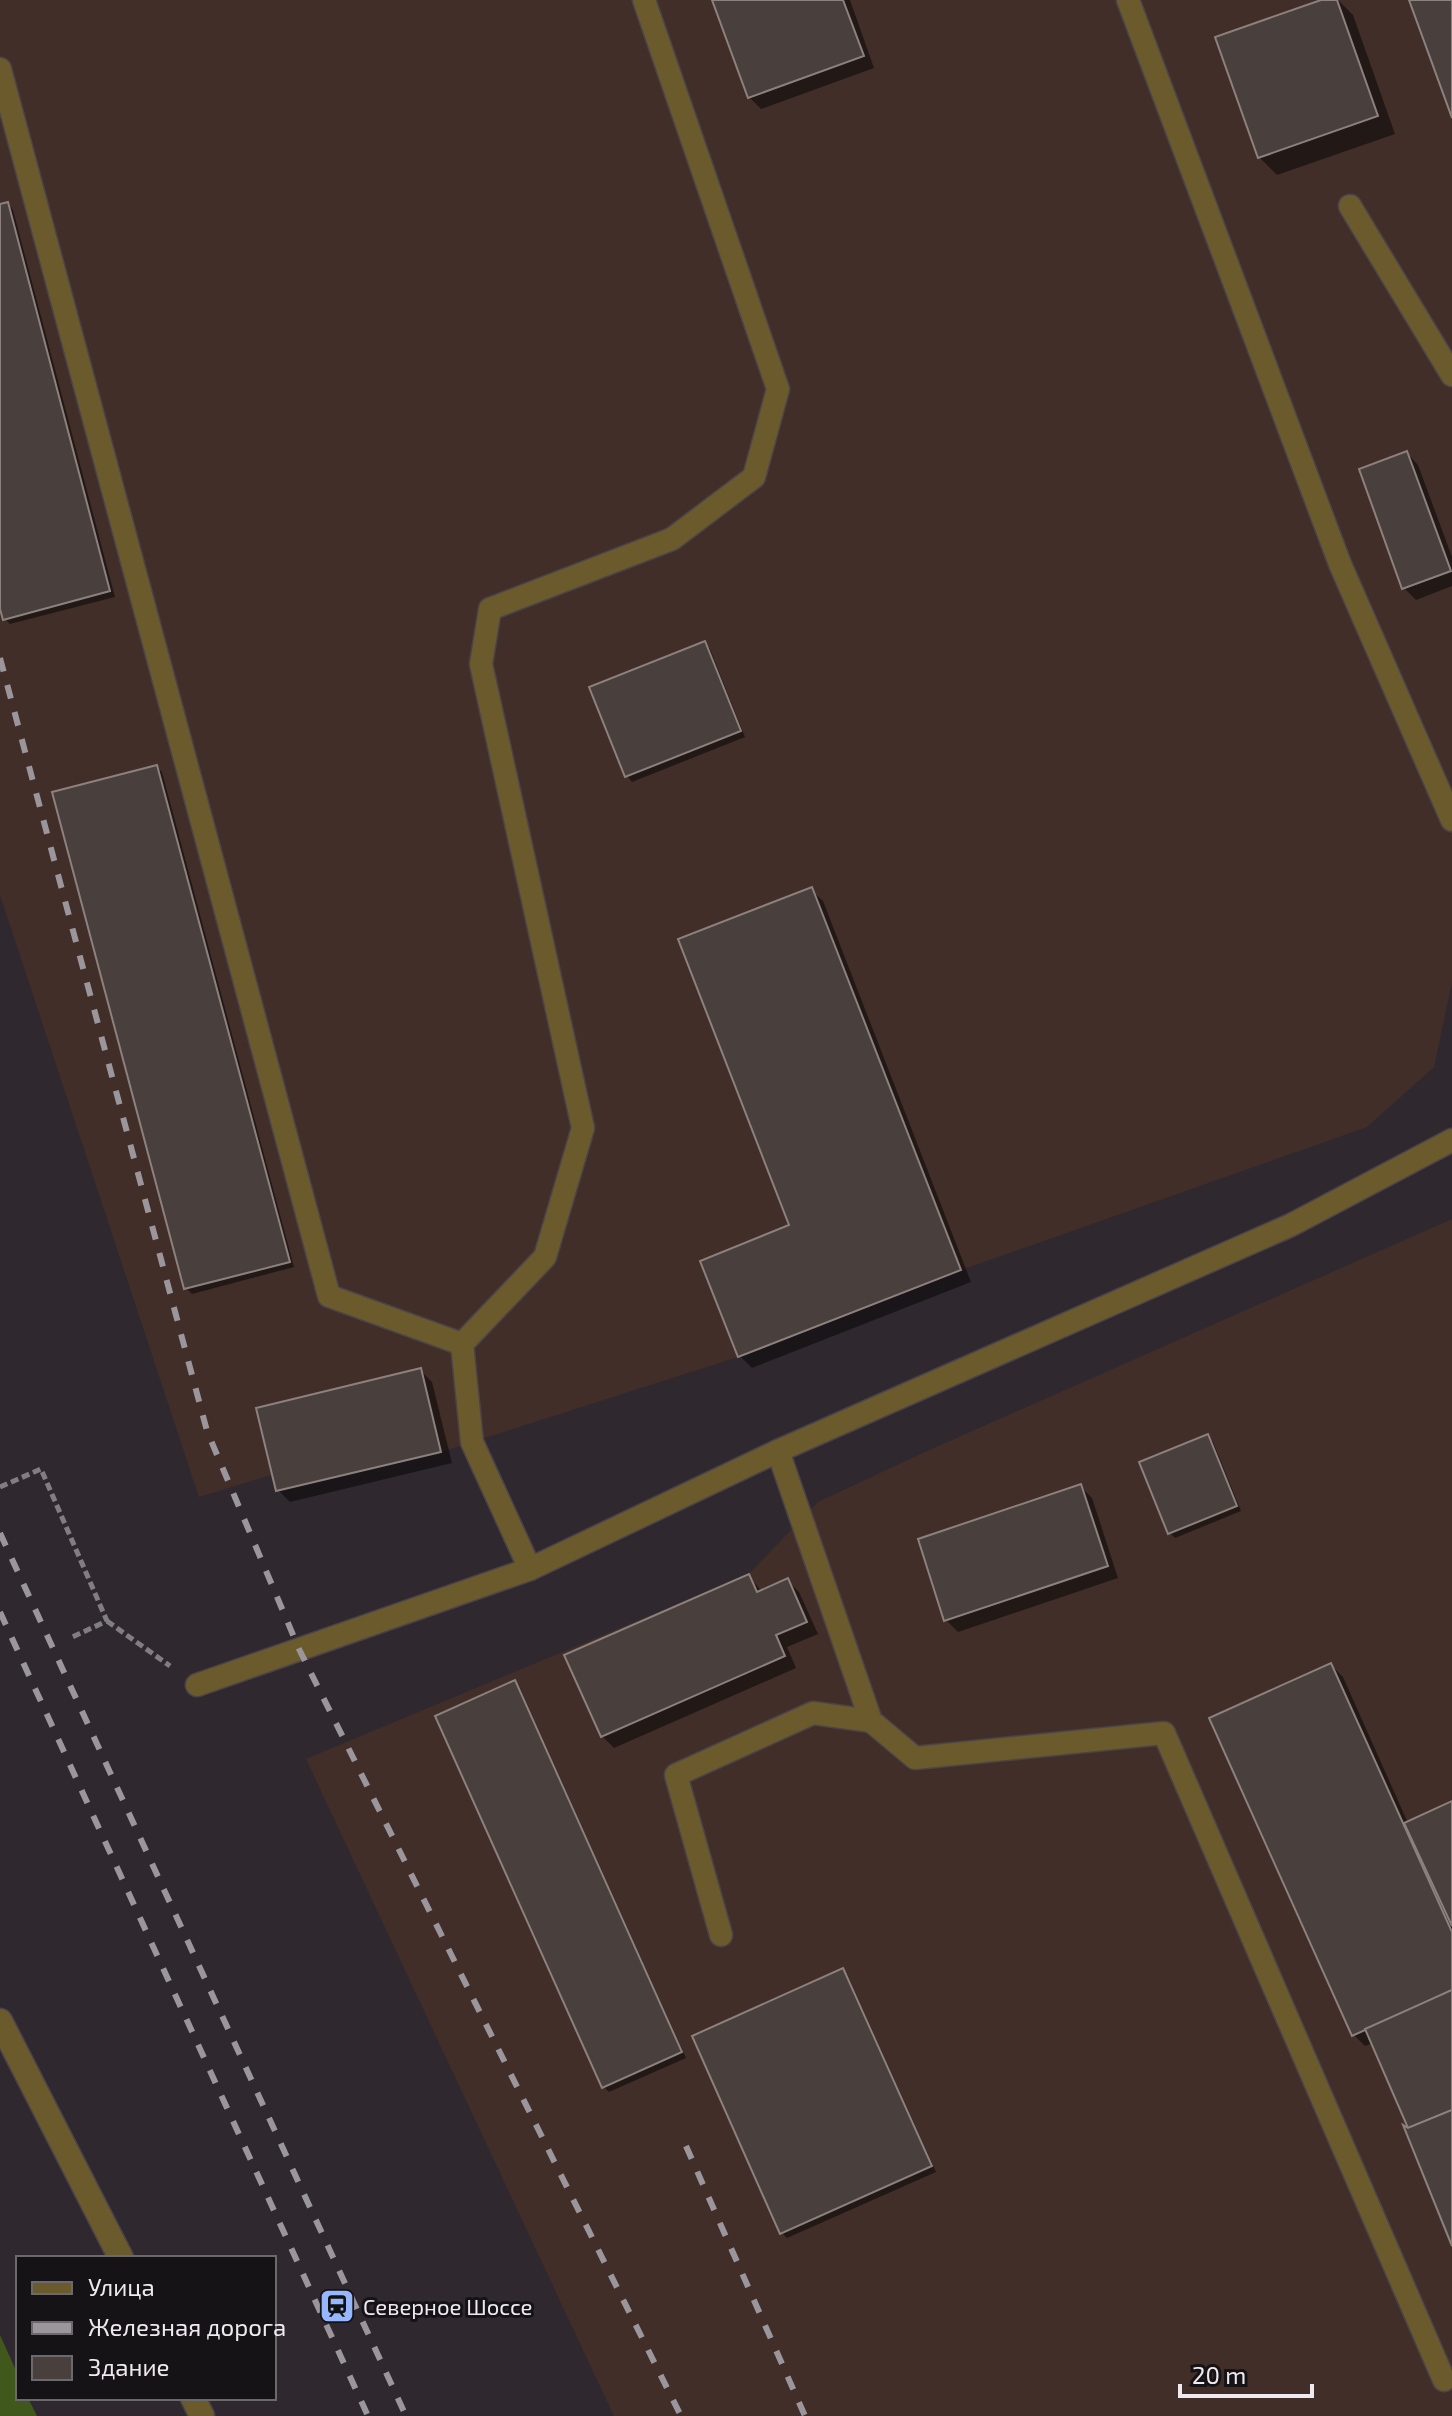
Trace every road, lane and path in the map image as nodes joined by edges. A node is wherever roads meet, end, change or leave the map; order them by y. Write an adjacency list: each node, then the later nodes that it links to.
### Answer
1 (644, 0): 8 (lane)
2 (1128, 0): 6 (lane)
3 (0, 69): 8 (lane)
4 (1350, 206): 5 (lane)
5 (1452, 375)
6 (1452, 820)
7 (1452, 1140): 9 (lane)
8 (462, 1344): 11 (lane)
9 (778, 1451): 11 (lane); 15 (lane)
10 (0, 1487): 12 (path)
11 (530, 1569): 14 (lane)
12 (107, 1621): 13 (path); 14 (path)
13 (70, 1638)
14 (197, 1685)
15 (871, 1721): 16 (lane); 19 (lane)
16 (721, 1935)
17 (0, 2021): 18 (street)
18 (120, 2256)
19 (1444, 2380)

